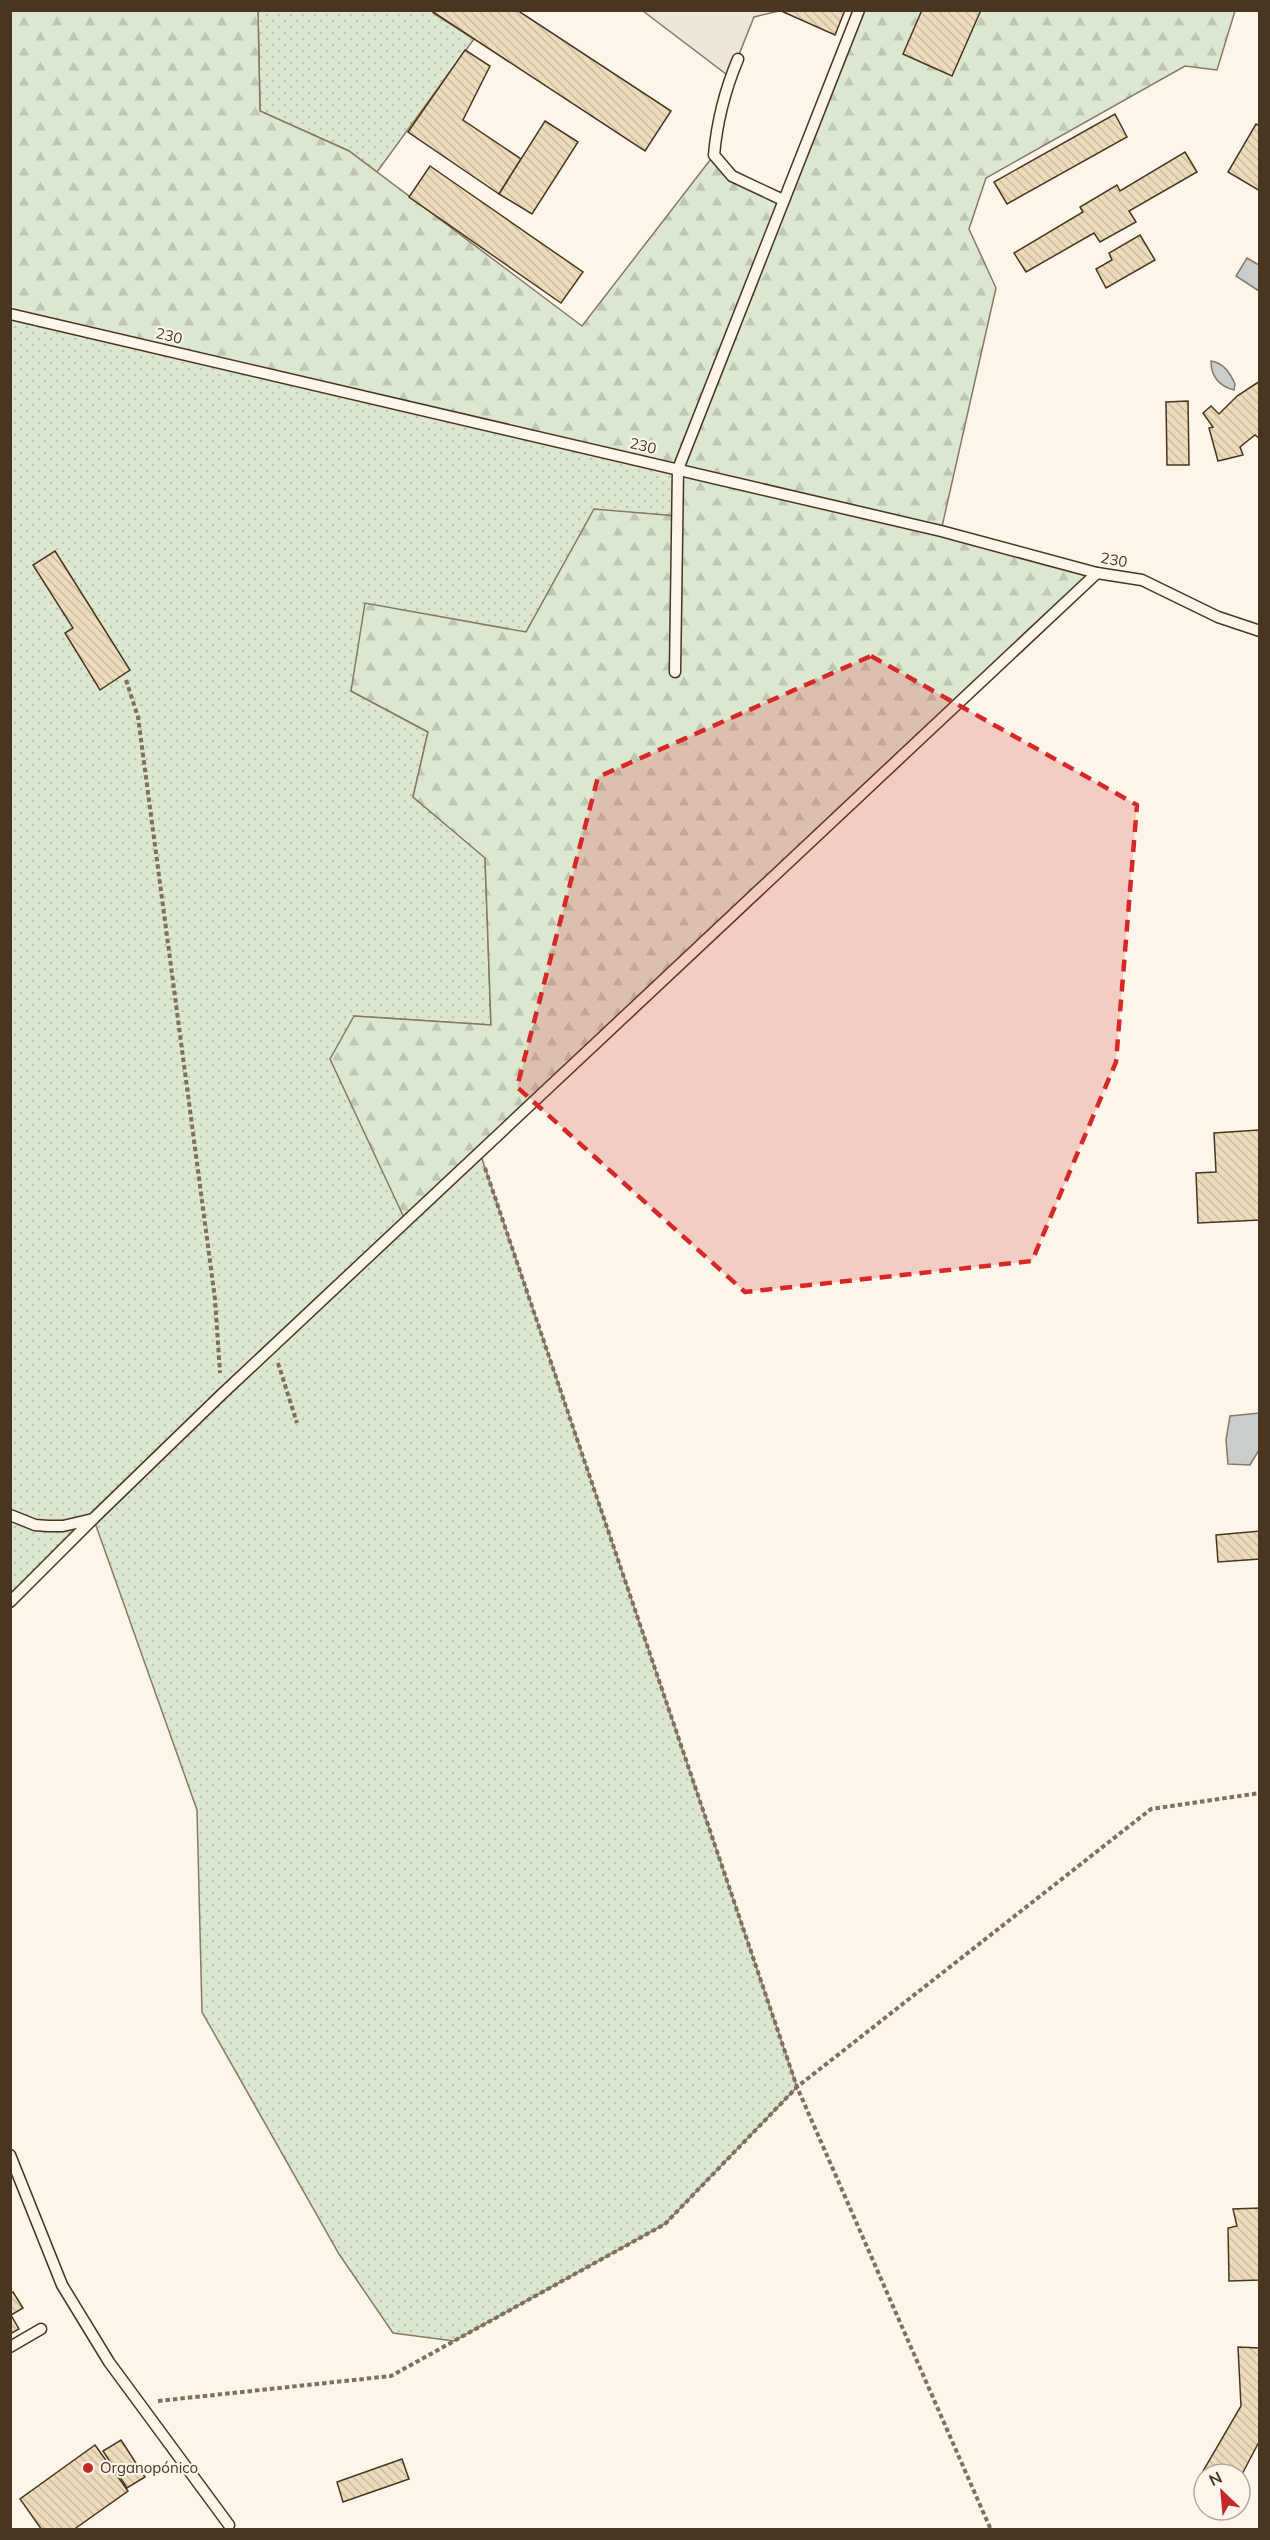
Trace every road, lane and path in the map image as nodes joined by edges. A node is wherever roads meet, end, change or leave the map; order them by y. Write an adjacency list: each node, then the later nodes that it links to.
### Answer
1 (859, 10): 3 (lane)
2 (738, 59): 3 (lane)
3 (783, 200): 5 (lane)
4 (10, 314): 5 (lane, 230)
5 (678, 469): 6 (lane, 230); 8 (lane)
6 (1097, 573): 7 (lane, 230); 10 (lane)
7 (1260, 631)
8 (675, 672)
9 (126, 680): 12 (path)
10 (480, 1153): 11 (lane); 18 (path)
11 (272, 1347): 12 (lane); 13 (path)
12 (221, 1395): 15 (lane)
13 (297, 1422)
14 (10, 1515): 15 (lane)
15 (93, 1519): 16 (lane)
16 (10, 1602)
17 (1260, 1793): 18 (path)
18 (797, 2087): 22 (path); 24 (path)
19 (10, 2155): 22 (lane)
20 (41, 2329): 21 (lane)
21 (10, 2347)
22 (139, 2403): 23 (lane)
23 (229, 2525)
24 (991, 2529)

